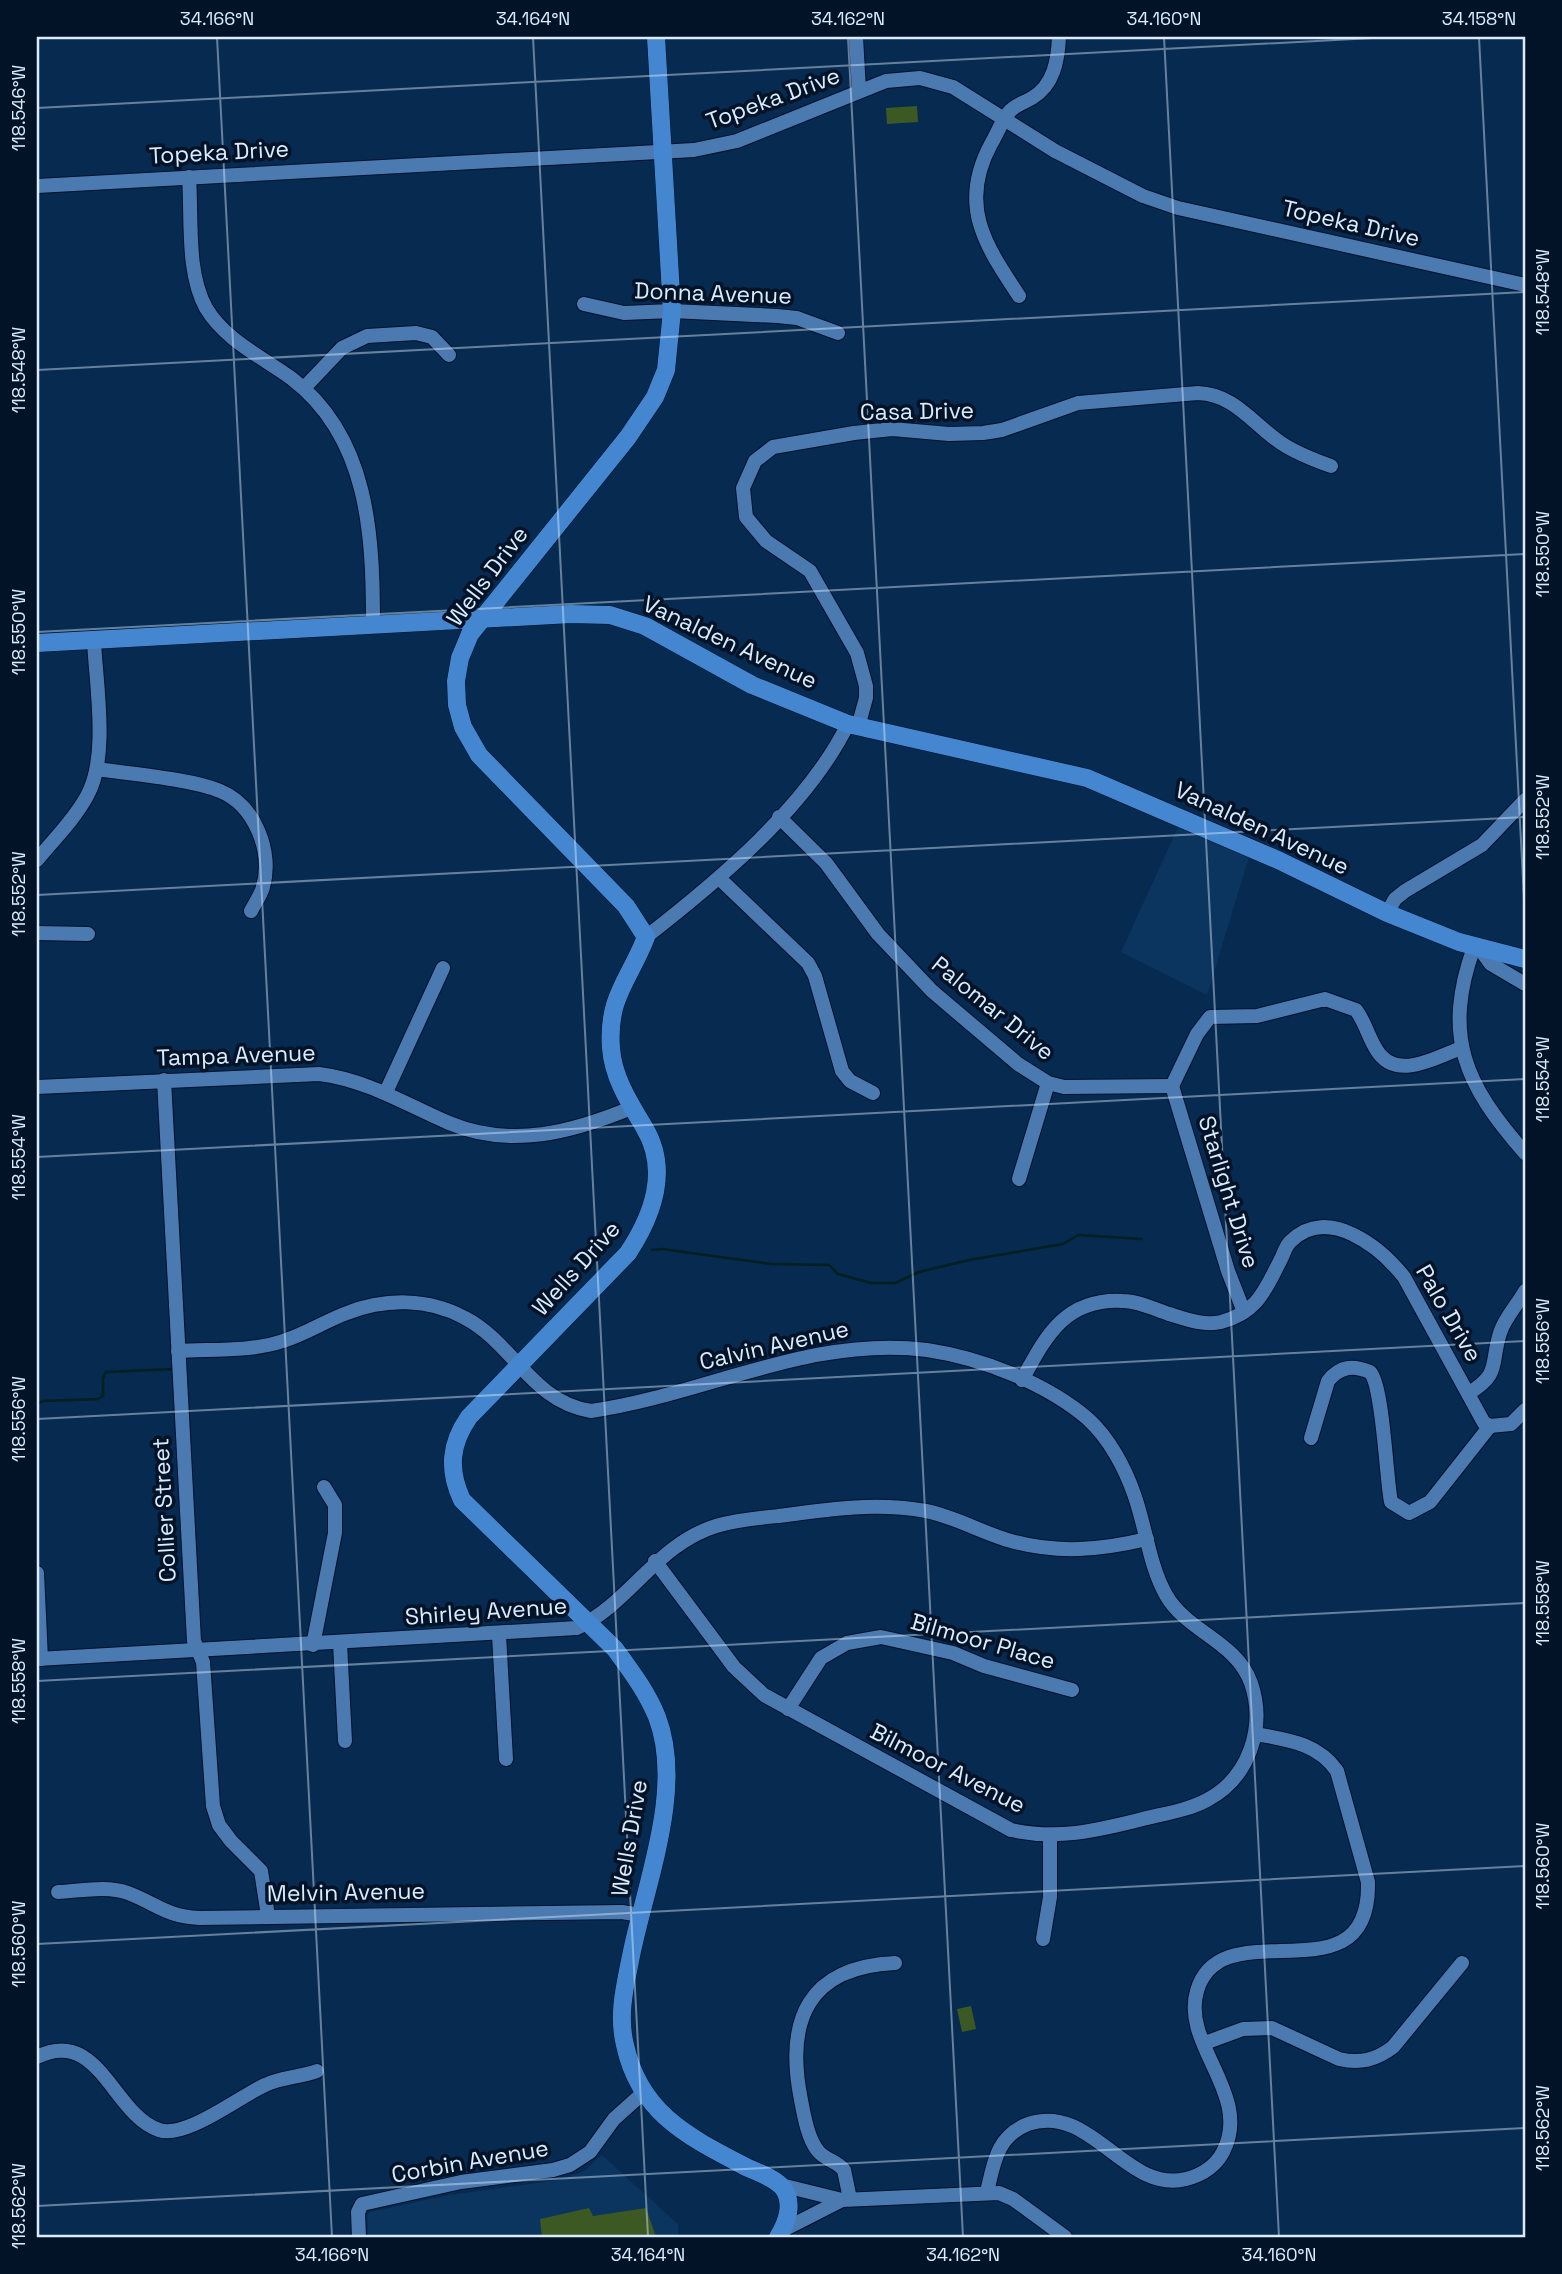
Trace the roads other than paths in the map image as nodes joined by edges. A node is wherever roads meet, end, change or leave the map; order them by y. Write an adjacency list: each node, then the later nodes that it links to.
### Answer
1 (656, 37): 6 (main road, Wells Drive)
2 (856, 37): 4 (street)
3 (1059, 37): 5 (street)
4 (859, 90): 5 (street, Topeka Drive); 6 (street, Topeka Drive)
5 (1005, 119): 9 (street, Topeka Drive); 10 (street)
6 (663, 152): 7 (street, Topeka Drive); 12 (main road, Wells Drive)
7 (189, 177): 8 (street, Topeka Drive); 15 (street)
8 (37, 186)
9 (1525, 285)
10 (1019, 296)
11 (584, 304): 12 (street, Donna Avenue)
12 (672, 311): 13 (street, Donna Avenue); 17 (main road, Wells Drive)
13 (838, 333)
14 (449, 355): 15 (street)
15 (304, 388): 18 (street)
16 (1331, 466): 21 (street, Casa Drive)
17 (480, 619): 18 (main road, Vanalden Avenue); 21 (main road, Vanalden Avenue); 31 (main road, Wells Drive)
18 (373, 625): 19 (main road, Vanalden Avenue)
19 (94, 641): 20 (main road, Vanalden Avenue); 22 (street)
20 (37, 643)
21 (853, 725): 24 (street, Casa Drive); 28 (main road, Vanalden Avenue)
22 (97, 769): 25 (street); 27 (street)
23 (1525, 800): 28 (street)
24 (779, 817): 26 (street, Casa Drive); 38 (street, Palomar Drive)
25 (37, 860)
26 (719, 878): 31 (street, Casa Drive); 42 (street)
27 (251, 911)
28 (1387, 913): 32 (main road, Vanalden Avenue)
29 (37, 933): 30 (street)
30 (88, 934)
31 (646, 937): 43 (main road, Wells Drive)
32 (1477, 948): 33 (main road, Vanalden Avenue); 35 (street); 36 (street)
33 (1525, 959)
34 (443, 968): 41 (street)
35 (1525, 985)
36 (1461, 1048): 39 (street); 44 (street)
37 (164, 1080): 40 (street, Tampa Avenue); 41 (street, Tampa Avenue); 48 (street, Collier Street)
38 (1048, 1083): 39 (street, Palomar Drive); 45 (street)
39 (1172, 1086): 47 (street, Starlight Drive)
40 (37, 1087)
41 (386, 1092): 43 (street, Tampa Avenue)
42 (873, 1093)
43 (631, 1108): 49 (main road, Wells Drive)
44 (1525, 1153)
45 (1018, 1180)
46 (1525, 1290): 51 (street)
47 (1244, 1312): 50 (street, Palo Drive); 51 (street, Palo Drive)
48 (178, 1351): 49 (street, Calvin Avenue); 63 (street, Collier Street)
49 (518, 1367): 50 (street, Calvin Avenue); 59 (main road, Wells Drive)
50 (1022, 1380): 56 (street, Calvin Avenue)
51 (1469, 1393): 53 (street, Palo Drive)
52 (1525, 1410): 53 (street)
53 (1490, 1426): 54 (street)
54 (1311, 1438)
55 (324, 1488): 62 (street)
56 (1147, 1539): 57 (street, Shirley Avenue); 67 (street, Calvin Avenue)
57 (655, 1561): 59 (street, Shirley Avenue); 66 (street, Bilmoor Avenue)
58 (37, 1573): 64 (street)
59 (587, 1624): 60 (street, Shirley Avenue); 72 (main road, Wells Drive)
60 (499, 1635): 61 (street, Shirley Avenue); 69 (street)
61 (340, 1643): 62 (street, Shirley Avenue); 68 (street)
62 (313, 1645): 63 (street, Shirley Avenue)
63 (197, 1651): 64 (street, Shirley Avenue); 73 (street, Collier Street)
64 (39, 1659)
65 (1072, 1690): 66 (street, Bilmoor Place)
66 (789, 1709): 70 (street, Bilmoor Avenue)
67 (1256, 1734): 70 (street, Bilmoor Avenue); 77 (street)
68 (345, 1741)
69 (506, 1759)
70 (1050, 1836): 74 (street)
71 (58, 1892): 73 (street, Melvin Avenue)
72 (640, 1915): 73 (street, Melvin Avenue); 80 (main road, Wells Drive)
73 (268, 1916)
74 (1042, 1939)
75 (895, 1963): 83 (street)
76 (1462, 1963): 77 (street)
77 (1205, 2043): 82 (street)
78 (37, 2057): 79 (street)
79 (317, 2071)
80 (643, 2093): 81 (main road, Wells Drive); 85 (street, Corbin Avenue)
81 (781, 2185): 83 (street); 84 (main road)
82 (988, 2192): 83 (street); 86 (street)
83 (846, 2199): 84 (street)
84 (780, 2234)
85 (359, 2237)
86 (1065, 2237)

